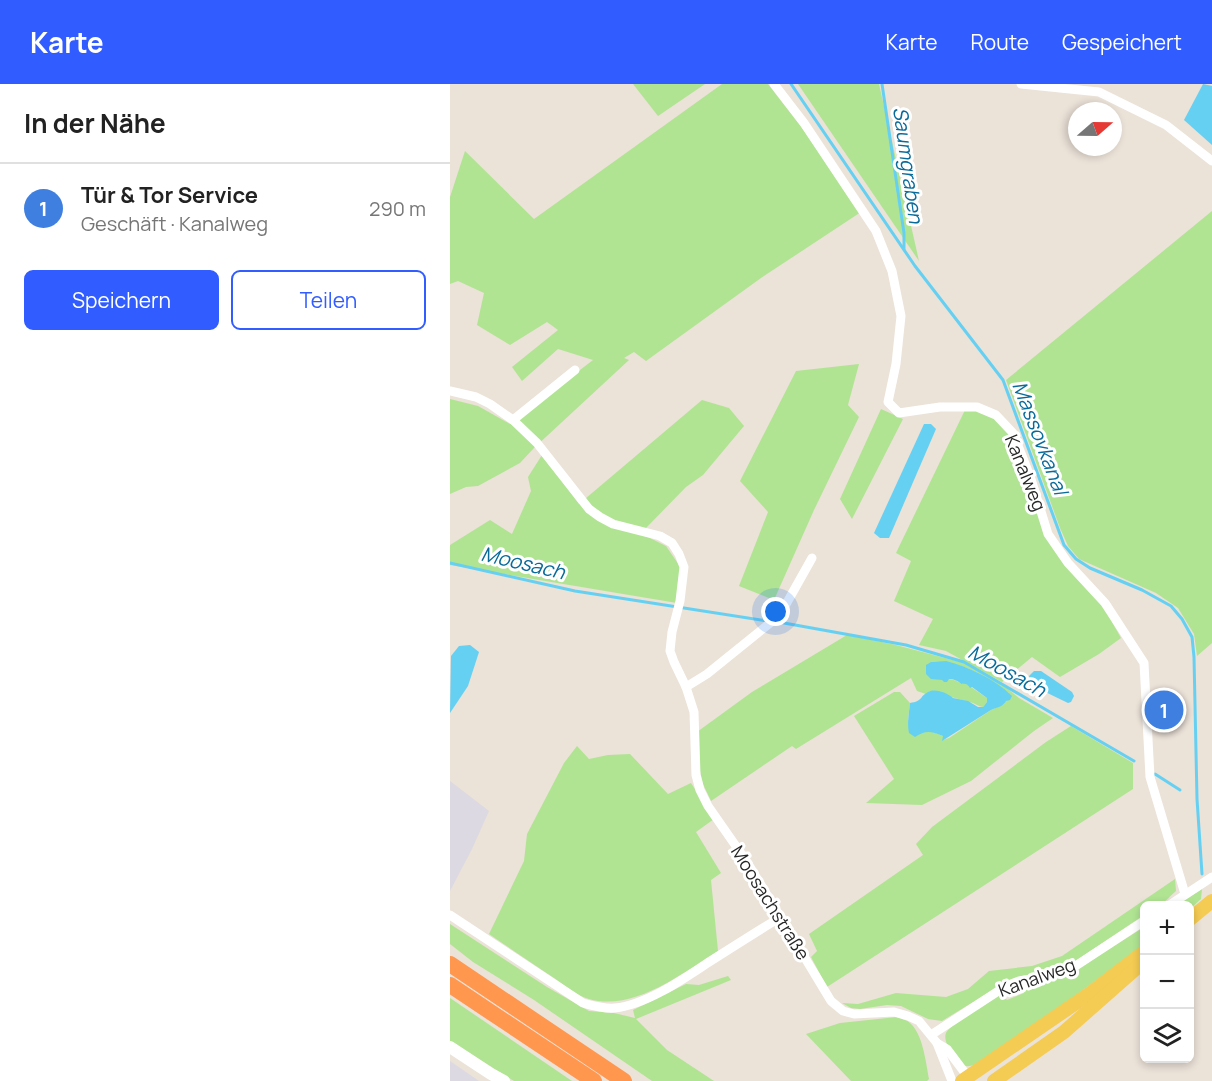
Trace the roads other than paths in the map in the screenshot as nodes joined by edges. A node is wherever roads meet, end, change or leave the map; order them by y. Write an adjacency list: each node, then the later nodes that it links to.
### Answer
1 (774, 84): 10 (street, Kanalweg)
2 (1021, 84): 3 (street)
3 (1212, 161)
4 (575, 370): 6 (street)
5 (450, 391): 6 (street, Moosachstraße)
6 (513, 420): 8 (street, Moosachstraße)
7 (812, 558): 8 (street)
8 (686, 687): 15 (street, Moosachstraße)
9 (1212, 877): 10 (street)
10 (1185, 894): 11 (street)
11 (1175, 901)
12 (1212, 901): 14 (main road)
13 (450, 915): 15 (street)
14 (1194, 916)
15 (781, 917): 21 (street, Moosachstraße)
16 (1140, 924): 21 (street, Kanalweg)
17 (1140, 955): 24 (main road)
18 (450, 964): 27 (highway)
19 (1140, 965): 29 (main road)
20 (450, 985): 26 (highway)
21 (934, 1039): 24 (street, Moosachstraße); 28 (street, Moosachstraße)
22 (450, 1047): 23 (main road)
23 (494, 1078): 25 (main road)
24 (967, 1080)
25 (504, 1081)
26 (594, 1081)
27 (624, 1081)
28 (952, 1081)
29 (994, 1081)

